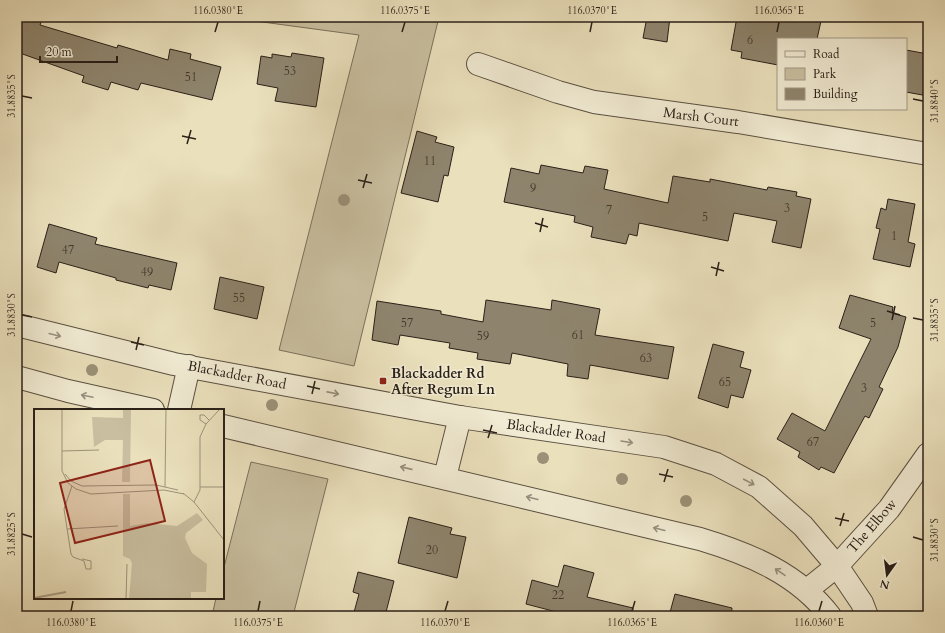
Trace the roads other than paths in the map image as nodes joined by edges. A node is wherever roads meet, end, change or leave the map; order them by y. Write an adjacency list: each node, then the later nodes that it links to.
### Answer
1 (478, 64): 2 (street, Marsh Court)
2 (928, 154)
3 (17, 325): 4 (street, Blackadder Road, one-way to 4)
4 (189, 366): 7 (street); 8 (street, Blackadder Road, one-way to 8)
5 (17, 377): 6 (street, one-way to 5)
6 (149, 409)
7 (179, 409)
8 (460, 417): 11 (street); 12 (street, Blackadder Road, one-way to 12)
9 (224, 426): 11 (street, one-way to 9)
10 (928, 454): 12 (street, The Elbow)
11 (444, 477): 13 (street, one-way to 11)
12 (837, 566): 13 (street, The Elbow); 15 (street, Blackadder Road)
13 (807, 590): 14 (street)
14 (830, 616)
15 (867, 616)

